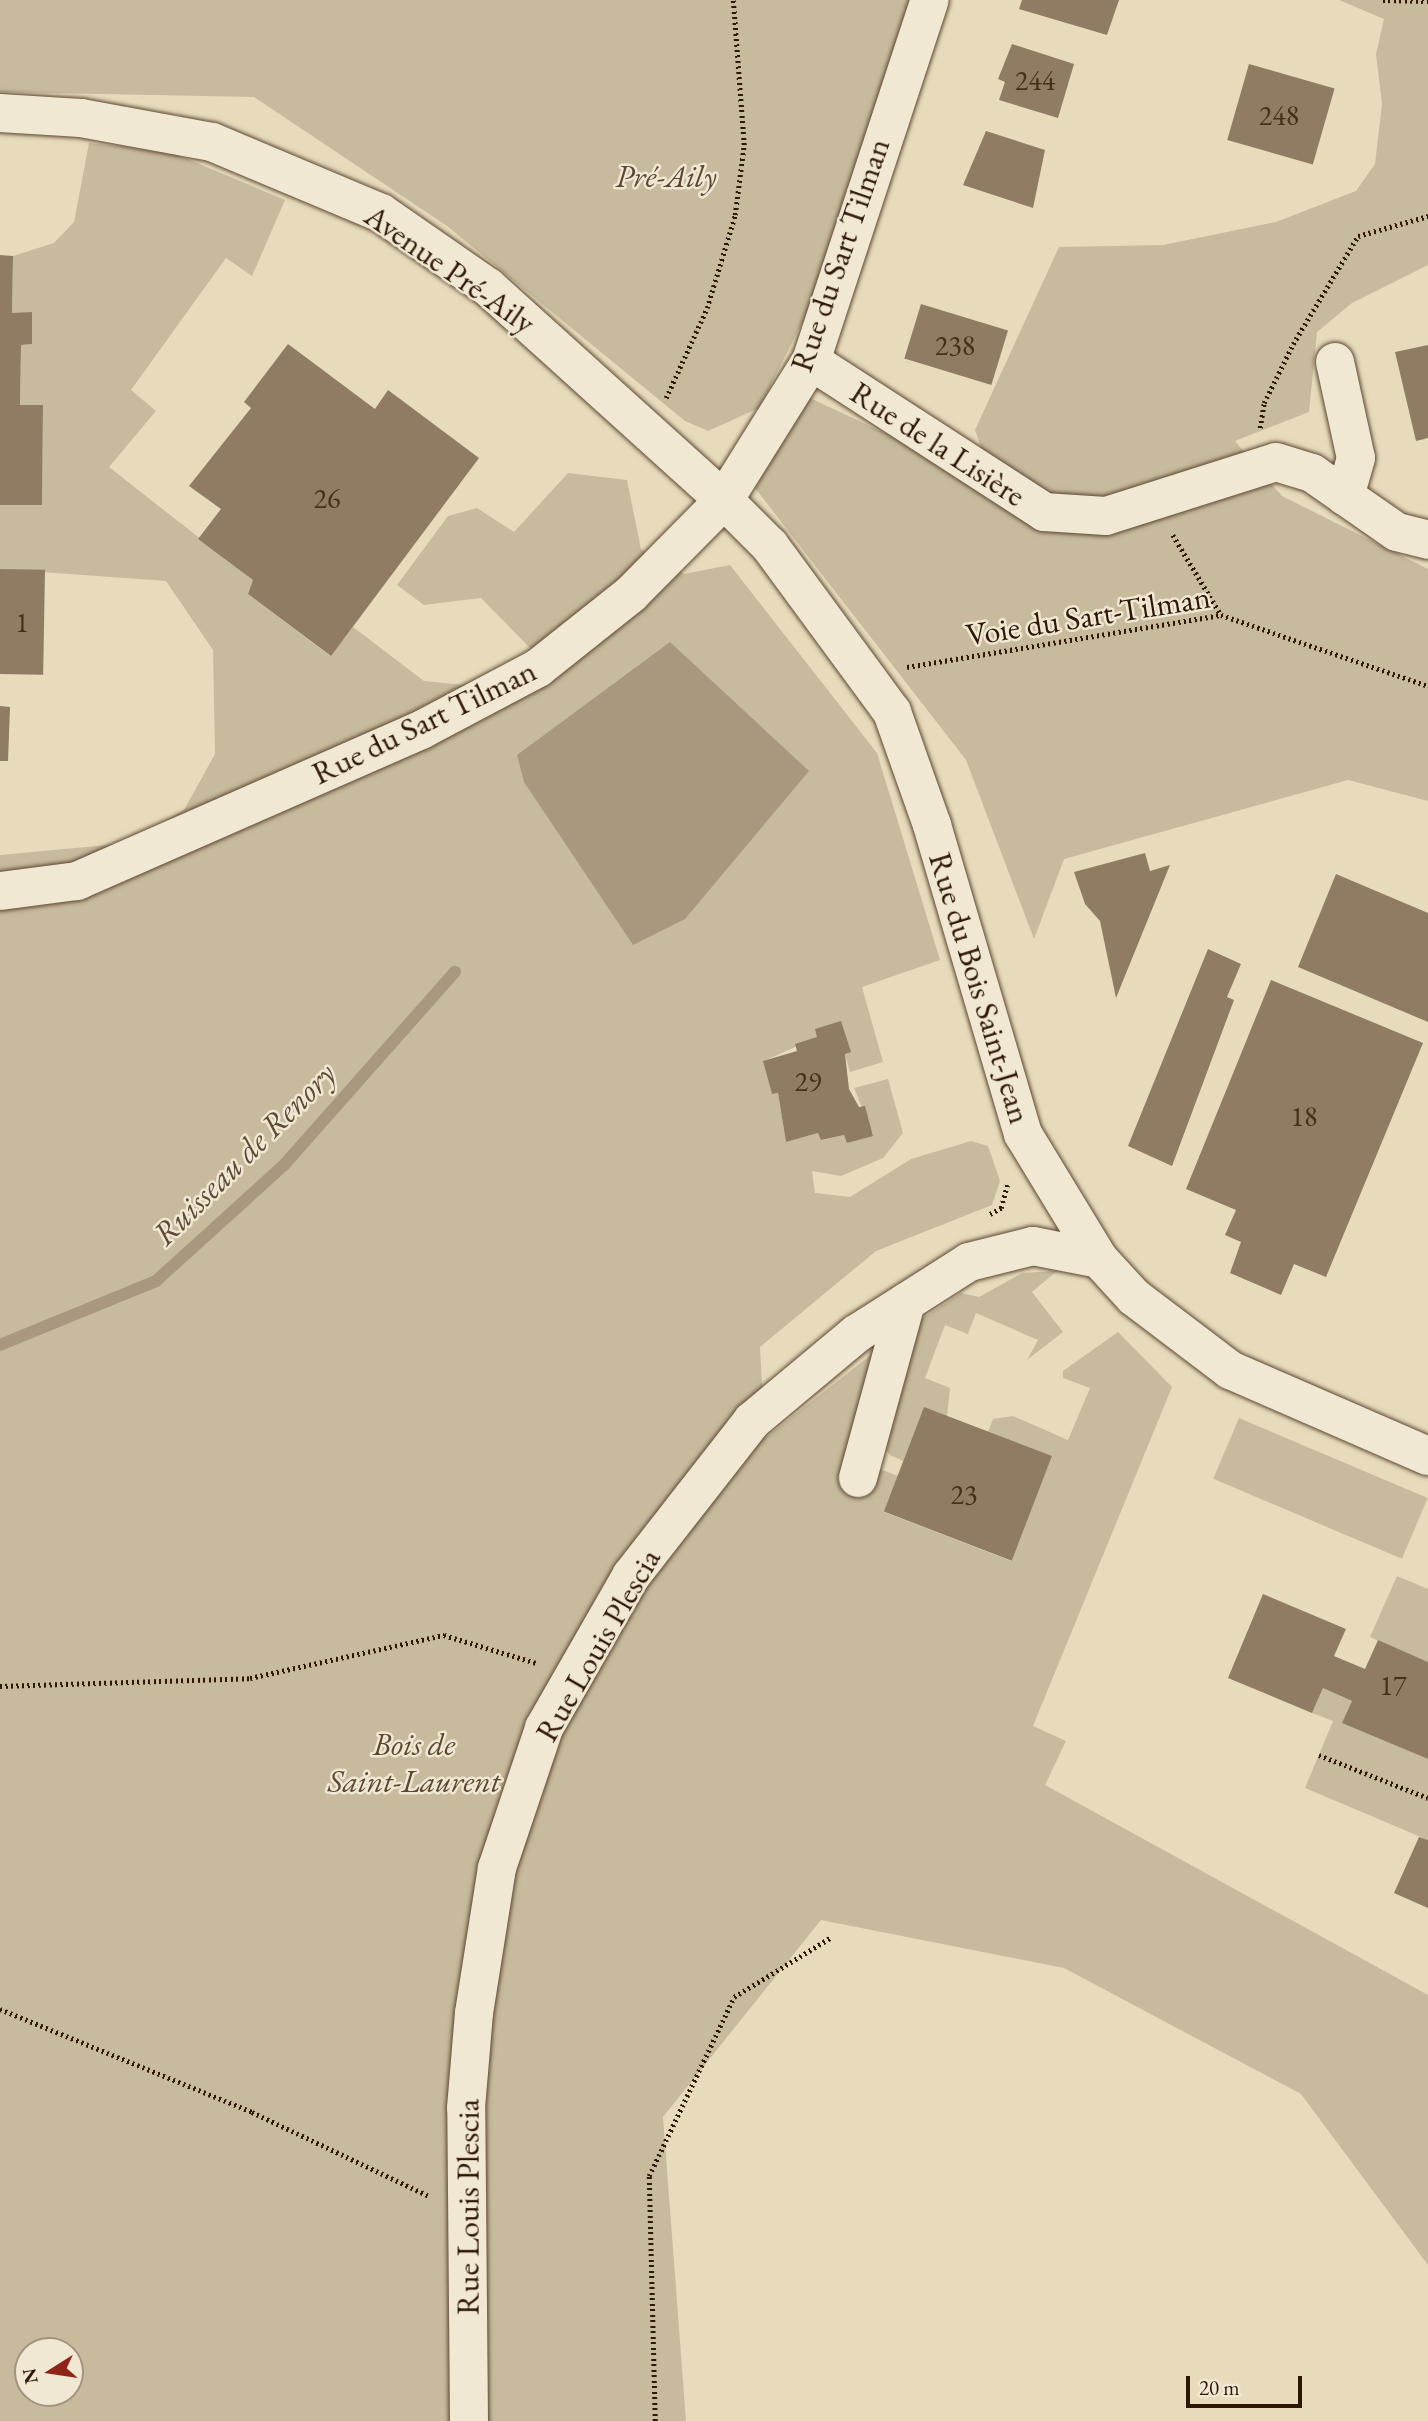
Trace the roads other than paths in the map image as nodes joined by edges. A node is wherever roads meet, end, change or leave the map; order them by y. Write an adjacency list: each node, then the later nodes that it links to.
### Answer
1 (930, 0): 3 (street, Rue du Sart Tilman)
2 (0, 113): 6 (street, Avenue Pré-Aily)
3 (811, 361): 5 (street, Rue de la Lisière); 6 (street, Rue du Sart Tilman)
4 (1335, 362): 5 (street)
5 (1345, 496): 7 (street, Rue de la Lisière)
6 (724, 500): 8 (street, Rue du Sart Tilman); 9 (street, Rue du Bois Saint-Jean)
7 (1428, 540)
8 (0, 891)
9 (1100, 1259): 10 (street, Rue Louis Plescia); 11 (street, Rue du Bois Saint-Jean)
10 (906, 1302): 12 (street); 13 (street, Rue Louis Plescia)
11 (1428, 1456)
12 (872, 1467)
13 (469, 2421)

